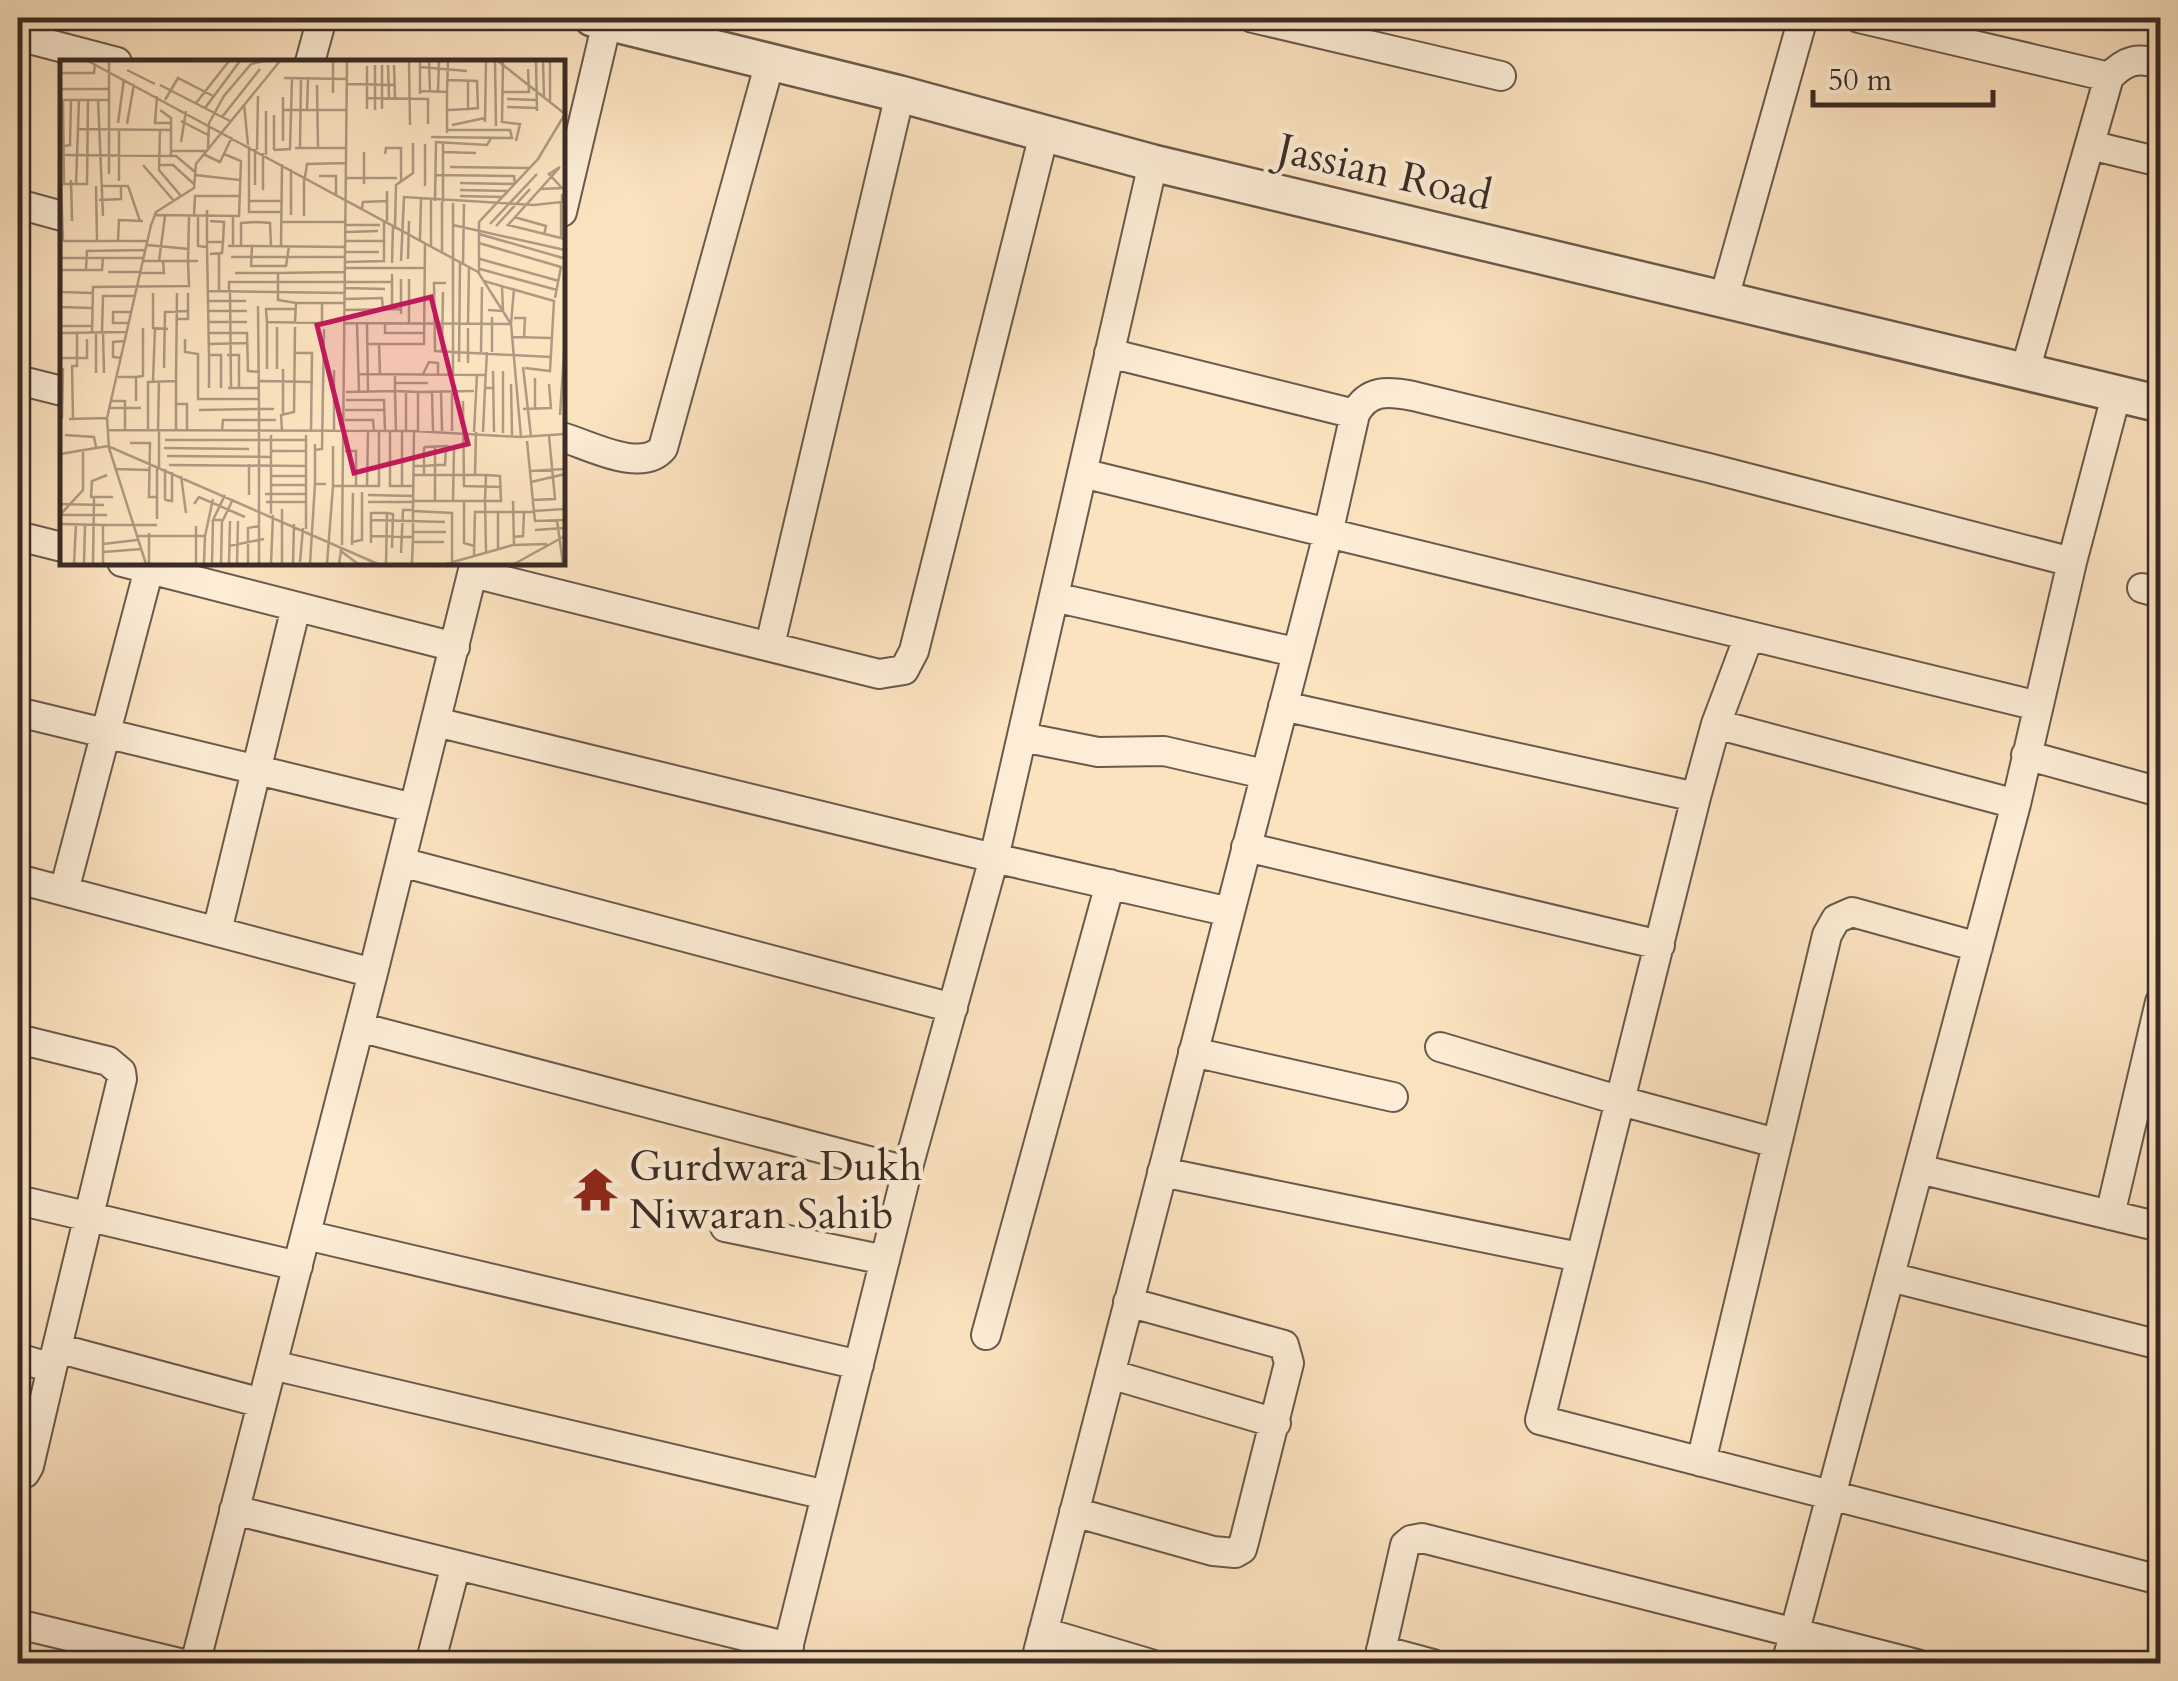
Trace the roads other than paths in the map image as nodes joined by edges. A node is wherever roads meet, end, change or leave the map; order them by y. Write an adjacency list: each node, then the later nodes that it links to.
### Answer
1 (322, 18): 8 (street)
2 (1252, 18): 11 (street)
3 (1803, 18): 21 (street)
4 (1860, 18): 12 (street)
5 (602, 19): 9 (street, Jassian Road); 18 (street)
6 (18, 36): 7 (street)
7 (109, 60)
8 (311, 60)
9 (770, 62): 13 (street, Jassian Road); 29 (street)
10 (2160, 64): 12 (street)
11 (1501, 76)
12 (2109, 77): 15 (street)
13 (900, 94): 14 (street, Jassian Road); 40 (street)
14 (1044, 134): 17 (street, Jassian Road); 40 (street)
15 (2090, 145): 16 (street); 23 (street)
16 (2160, 162)
17 (1153, 163): 21 (street, Jassian Road); 22 (street)
18 (567, 176)
19 (18, 204): 20 (street)
20 (60, 215)
21 (1724, 298): 23 (street, Jassian Road)
22 (1109, 353): 28 (street); 30 (street)
23 (2025, 371): 26 (street, Jassian Road)
24 (18, 380): 25 (street)
25 (60, 390)
26 (2117, 392): 27 (street, Jassian Road); 34 (street)
27 (2160, 404)
28 (1355, 414): 31 (street); 34 (street)
29 (565, 438)
30 (1082, 473): 31 (street); 37 (street)
31 (1328, 534): 39 (street); 42 (street)
32 (18, 536): 33 (street)
33 (60, 547)
34 (2072, 562): 44 (street)
35 (135, 566): 38 (street); 48 (street)
36 (474, 568): 40 (street); 41 (street)
37 (1054, 597): 42 (street); 49 (street)
38 (296, 607): 41 (street); 51 (street)
39 (1749, 636): 44 (street); 47 (street)
40 (770, 645)
41 (454, 647): 46 (street)
42 (1294, 652): 43 (street)
43 (1283, 706): 52 (street); 54 (street)
44 (2038, 706): 50 (street)
45 (18, 712): 48 (street)
46 (436, 722): 56 (street); 58 (street)
47 (1716, 724): 54 (street); 55 (street)
48 (104, 736): 51 (street); 62 (street)
49 (1022, 737): 52 (street); 58 (street)
50 (2026, 755): 53 (street); 55 (street)
51 (256, 769): 56 (street); 64 (street)
52 (1264, 774): 57 (street)
53 (2160, 792)
54 (1696, 797): 65 (street)
55 (2016, 804): 66 (street)
56 (414, 808): 59 (street)
57 (1246, 847): 63 (street); 65 (street)
58 (994, 858): 61 (street); 69 (street)
59 (401, 862): 67 (street); 69 (street)
60 (18, 879): 62 (street)
61 (1110, 884): 63 (street); 92 (street)
62 (64, 891): 64 (street)
63 (1230, 912): 73 (street)
64 (217, 931): 67 (street)
65 (1660, 946): 75 (street)
66 (1978, 946): 77 (street); 78 (street)
67 (373, 973): 70 (street)
68 (2160, 1002): 76 (street)
69 (953, 1008): 79 (street)
70 (360, 1027): 79 (street); 86 (street)
71 (18, 1039): 83 (street)
72 (1440, 1047): 75 (street)
73 (1193, 1052): 74 (street); 80 (street)
74 (1393, 1097)
75 (1621, 1102): 77 (street); 87 (street)
76 (2149, 1102): 82 (street)
77 (1776, 1143): 101 (street)
78 (1919, 1169): 82 (street); 90 (street)
79 (907, 1171): 88 (street)
80 (1162, 1172): 87 (street); 91 (street)
81 (18, 1200): 83 (street)
82 (2110, 1215): 85 (street)
83 (89, 1218): 89 (street); 95 (street)
84 (725, 1227): 88 (street)
85 (2160, 1227)
86 (306, 1235): 89 (street); 97 (street)
87 (1580, 1257): 101 (street)
88 (885, 1260): 97 (street)
89 (298, 1266): 96 (street)
90 (1890, 1277): 93 (street); 104 (street)
91 (1128, 1302): 98 (street); 100 (street)
92 (986, 1336)
93 (2160, 1345)
94 (18, 1358): 95 (street)
95 (54, 1358): 99 (street); 102 (street)
96 (272, 1364): 99 (street); 103 (street)
97 (859, 1365): 103 (street)
98 (1110, 1374): 100 (street); 106 (street)
99 (262, 1403): 105 (street)
100 (1276, 1423): 106 (street)
101 (1700, 1462): 104 (street)
102 (18, 1475)
103 (826, 1495): 112 (street)
104 (1831, 1497): 108 (street); 111 (street)
105 (234, 1510): 107 (street); 115 (street)
106 (1074, 1512): 110 (street)
107 (456, 1565): 112 (street); 116 (street)
108 (2160, 1580)
109 (18, 1624): 114 (street)
110 (1043, 1632): 117 (street); 118 (street)
111 (1794, 1633): 113 (street); 120 (street); 121 (street)
112 (786, 1655)
113 (1379, 1657): 119 (street)
114 (184, 1664)
115 (195, 1664)
116 (430, 1664)
117 (1035, 1664)
118 (1151, 1664)
119 (1433, 1664)
120 (1786, 1664)
121 (1917, 1664)

